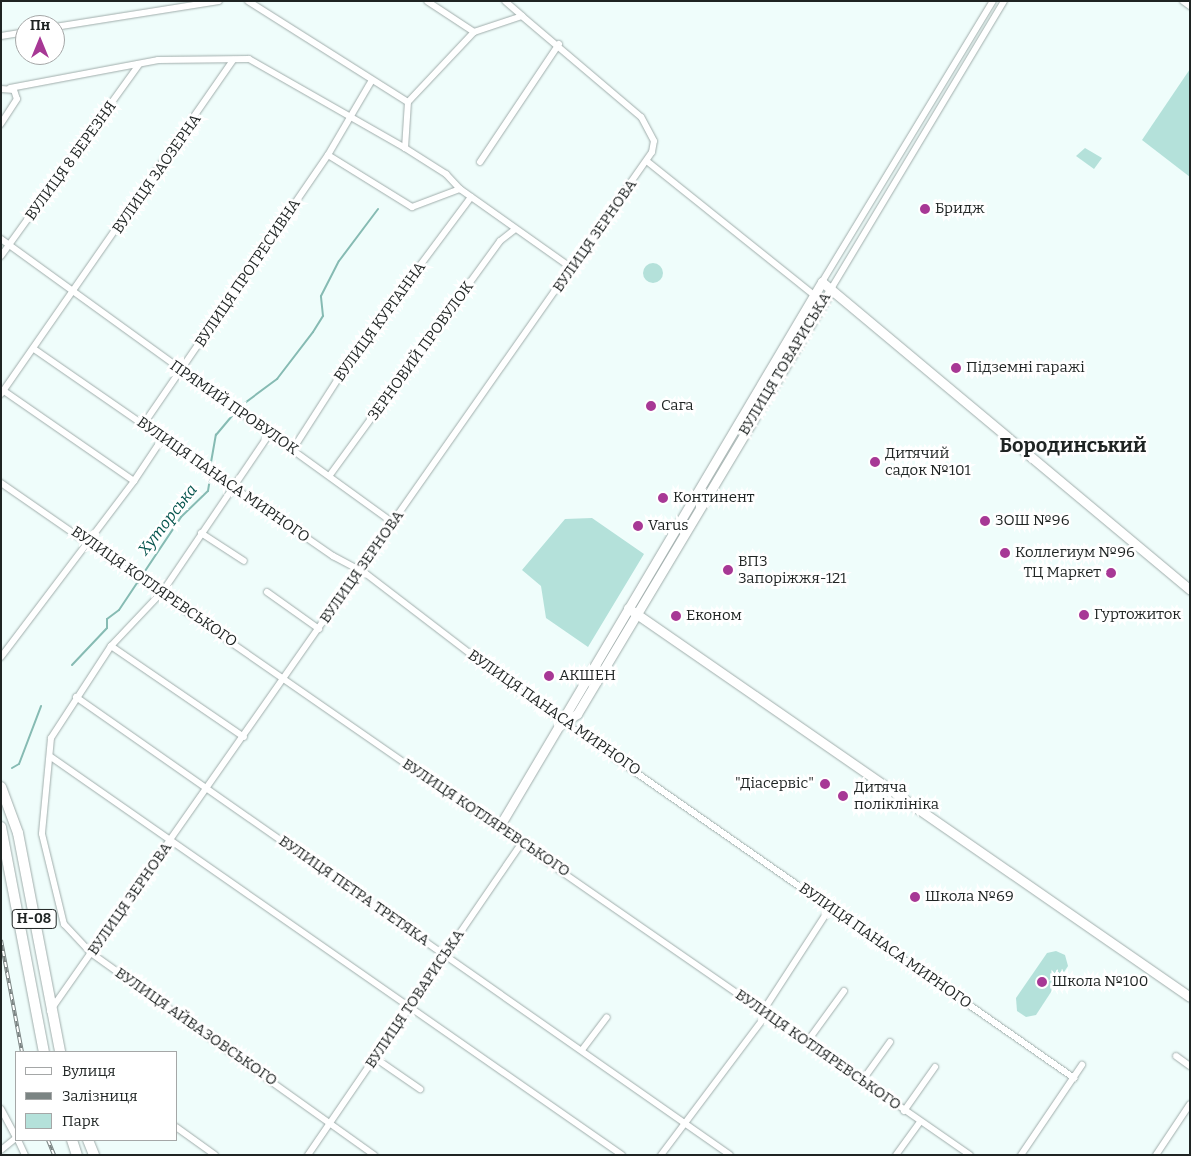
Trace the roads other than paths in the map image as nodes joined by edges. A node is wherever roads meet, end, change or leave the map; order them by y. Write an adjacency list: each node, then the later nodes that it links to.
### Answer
1 (219, 1): 10 (street)
2 (248, 1): 17 (street)
3 (428, 1): 11 (street)
4 (505, 1): 9 (street, ВУЛИЦЯ ЗЕРНОВА)
5 (993, 1): 27 (street, ВУЛИЦЯ ТОВАРИСЬКА)
6 (1004, 1): 29 (street, ВУЛИЦЯ ТОВАРИСЬКА)
7 (1183, 1): 8 (street)
8 (1190, 6)
9 (522, 16): 11 (street); 14 (street, ВУЛИЦЯ ЗЕРНОВА)
10 (65, 25)
11 (474, 32): 20 (street)
12 (15, 34): 13 (street)
13 (1, 36)
14 (559, 44): 25 (street); 26 (street, ВУЛИЦЯ ЗЕРНОВА)
15 (233, 60): 16 (street); 21 (street); 38 (street, ВУЛИЦЯ ЗАОЗЕРНА)
16 (139, 65): 18 (street); 33 (street, ВУЛИЦЯ 8 БЕРЕЗНЯ)
17 (372, 80): 20 (street); 21 (street, ВУЛИЦЯ ПРОГРЕСИВНА)
18 (10, 88): 19 (street); 22 (street)
19 (1, 89)
20 (408, 102): 23 (street)
21 (349, 119): 23 (street); 24 (street, ВУЛИЦЯ ПРОГРЕСИВНА)
22 (1, 124)
23 (405, 148): 28 (street)
24 (328, 154): 28 (street); 41 (street, ВУЛИЦЯ ПРОГРЕСИВНА)
25 (480, 162)
26 (648, 162): 35 (street, ВУЛИЦЯ ЗЕРНОВА); 39 (street)
27 (880, 186): 29 (street); 36 (street, ВУЛИЦЯ ТОВАРИСЬКА)
28 (460, 189): 30 (street)
29 (889, 192): 37 (street, ВУЛИЦЯ ТОВАРИСЬКА)
30 (471, 197): 31 (street); 46 (street, ВУЛИЦЯ КУРГАННА)
31 (514, 230): 35 (street); 47 (street, ЗЕРНОВИЙ ПРОВУЛОК)
32 (1, 238): 33 (street, ПРЯМИЙ ПРОВУЛОК)
33 (10, 245): 34 (street, ВУЛИЦЯ 8 БЕРЕЗНЯ); 38 (street, ПРЯМИЙ ПРОВУЛОК)
34 (1, 256)
35 (570, 267): 51 (street, ВУЛИЦЯ ЗЕРНОВА)
36 (822, 282): 37 (street); 39 (street, ВУЛИЦЯ ТОВАРИСЬКА)
37 (832, 288): 57 (street); 60 (street, ВУЛИЦЯ ТОВАРИСЬКА)
38 (75, 294): 40 (street, ВУЛИЦЯ ЗАОЗЕРНА); 41 (street, ПРЯМИЙ ПРОВУЛОК)
39 (814, 296): 56 (street, ВУЛИЦЯ ТОВАРИСЬКА)
40 (34, 349): 42 (street, ВУЛИЦЯ ЗАОЗЕРНА); 43 (street, ВУЛИЦЯ ПАНАСА МИРНОГО)
41 (181, 372): 43 (street, ВУЛИЦЯ ПРОГРЕСИВНА); 44 (street, ПРЯМИЙ ПРОВУЛОК)
42 (2, 393): 48 (street)
43 (142, 425): 45 (street, ВУЛИЦЯ ПАНАСА МИРНОГО)
44 (270, 433): 46 (street, ПРЯМИЙ ПРОВУЛОК); 50 (street, ВУЛИЦЯ АЙВАЗОВСЬКОГО)
45 (162, 439): 48 (street); 50 (street, ВУЛИЦЯ ПАНАСА МИРНОГО)
46 (293, 449): 47 (street, ПРЯМИЙ ПРОВУЛОК)
47 (330, 475): 51 (street, ПРЯМИЙ ПРОВУЛОК)
48 (134, 481): 53 (street)
49 (1, 483): 53 (street, ВУЛИЦЯ КОТЛЯРЕВСЬКОГО)
50 (232, 486): 52 (street, ВУЛИЦЯ АЙВАЗОВСЬКОГО); 55 (street, ВУЛИЦЯ ПАНАСА МИРНОГО)
51 (394, 522): 55 (street, ВУЛИЦЯ ЗЕРНОВА)
52 (201, 533): 54 (street); 58 (street, ВУЛИЦЯ АЙВАЗОВСЬКОГО)
53 (91, 543): 58 (street, ВУЛИЦЯ КОТЛЯРЕВСЬКОГО); 65 (street)
54 (244, 561)
55 (358, 569): 63 (street, ВУЛИЦЯ ЗЕРНОВА); 68 (street, ВУЛИЦЯ ПАНАСА МИРНОГО)
56 (639, 588): 60 (street); 61 (street, ВУЛИЦЯ ТОВАРИСЬКА)
57 (1190, 590)
58 (162, 591): 64 (street, ВУЛИЦЯ АЙВАЗОВСЬКОГО); 66 (street, ВУЛИЦЯ КОТЛЯРЕВСЬКОГО)
59 (267, 592): 63 (street)
60 (647, 594): 62 (street, ВУЛИЦЯ ТОВАРИСЬКА)
61 (628, 608): 62 (street); 68 (street, ВУЛИЦЯ ТОВАРИСЬКА)
62 (638, 613): 68 (street, ВУЛИЦЯ ТОВАРИСЬКА); 81 (street)
63 (319, 629): 66 (street, ВУЛИЦЯ ЗЕРНОВА)
64 (111, 646): 67 (street, ВУЛИЦЯ АЙВАЗОВСЬКОГО); 69 (street)
65 (2, 655)
66 (285, 678): 69 (street, ВУЛИЦЯ ЗЕРНОВА); 74 (street, ВУЛИЦЯ КОТЛЯРЕВСЬКОГО)
67 (76, 697): 70 (street, ВУЛИЦЯ АЙВАЗОВСЬКОГО); 72 (street, ВУЛИЦЯ ПЕТРА ТРЕТЯКА)
68 (563, 723): 74 (street, ВУЛИЦЯ ТОВАРИСЬКА); 77 (street, ВУЛИЦЯ ПАНАСА МИРНОГО)
69 (244, 737): 72 (street, ВУЛИЦЯ ЗЕРНОВА)
70 (50, 757): 75 (street); 78 (street, ВУЛИЦЯ АЙВАЗОВСЬКОГО)
71 (1, 787): 83 (main road, Н-08)
72 (208, 788): 75 (street, ВУЛИЦЯ ЗЕРНОВА); 79 (street, ВУЛИЦЯ ПЕТРА ТРЕТЯКА)
73 (1, 827): 89 (main road, Н-08)
74 (499, 827): 76 (street, ВУЛИЦЯ КОТЛЯРЕВСЬКОГО)
75 (171, 841): 78 (street, ВУЛИЦЯ ЗЕРНОВА); 82 (street)
76 (522, 843): 79 (street, ВУЛИЦЯ ТОВАРИСЬКА); 84 (street, ВУЛИЦЯ КОТЛЯРЕВСЬКОГО)
77 (830, 908): 84 (street); 96 (street, ВУЛИЦЯ ПАНАСА МИРНОГО)
78 (91, 953): 83 (street, ВУЛИЦЯ ЗЕРНОВА); 103 (street, ВУЛИЦЯ АЙВАЗОВСЬКОГО)
79 (445, 956): 82 (street, ВУЛИЦЯ ТОВАРИСЬКА); 88 (street, ВУЛИЦЯ ПЕТРА ТРЕТЯКА)
80 (844, 991): 86 (street)
81 (1190, 997)
82 (410, 1008): 92 (street, ВУЛИЦЯ ТОВАРИСЬКА); 118 (street)
83 (50, 1012): 90 (main road, Н-08)
84 (765, 1012): 86 (street, ВУЛИЦЯ КОТЛЯРЕВСЬКОГО); 104 (street)
85 (607, 1017): 88 (street)
86 (807, 1042): 97 (street, ВУЛИЦЯ КОТЛЯРЕВСЬКОГО)
87 (890, 1042): 97 (street)
88 (582, 1050): 104 (street, ВУЛИЦЯ ПЕТРА ТРЕТЯКА)
89 (44, 1051)
90 (60, 1051)
91 (1176, 1056): 94 (street)
92 (375, 1058): 98 (street); 103 (street, ВУЛИЦЯ ТОВАРИСЬКА)
93 (1082, 1065): 96 (street)
94 (1190, 1066)
95 (935, 1067): 101 (street)
96 (1074, 1078): 123 (street)
97 (862, 1081): 101 (street, ВУЛИЦЯ КОТЛЯРЕВСЬКОГО)
98 (420, 1089)
99 (1190, 1104): 124 (street)
100 (1, 1109): 106 (street)
101 (904, 1111): 102 (street, ВУЛИЦЯ КОТЛЯРЕВСЬКОГО)
102 (920, 1122): 121 (street); 122 (street, ВУЛИЦЯ КОТЛЯРЕВСЬКОГО)
103 (330, 1123): 116 (street, ВУЛИЦЯ ТОВАРИСЬКА); 117 (street, ВУЛИЦЯ АЙВАЗОВСЬКОГО)
104 (684, 1123): 119 (street); 120 (street, ВУЛИЦЯ ПЕТРА ТРЕТЯКА)
105 (178, 1128): 115 (street)
106 (15, 1134)
107 (15, 1140): 111 (street)
108 (18, 1141): 112 (street)
109 (72, 1141): 113 (main road)
110 (88, 1141): 114 (main road)
111 (1, 1150)
112 (25, 1155)
113 (77, 1155)
114 (94, 1155)
115 (215, 1155)
116 (308, 1155)
117 (374, 1155)
118 (622, 1155)
119 (661, 1155)
120 (730, 1155)
121 (896, 1155)
122 (970, 1155)
123 (1021, 1155)
124 (1156, 1155)

